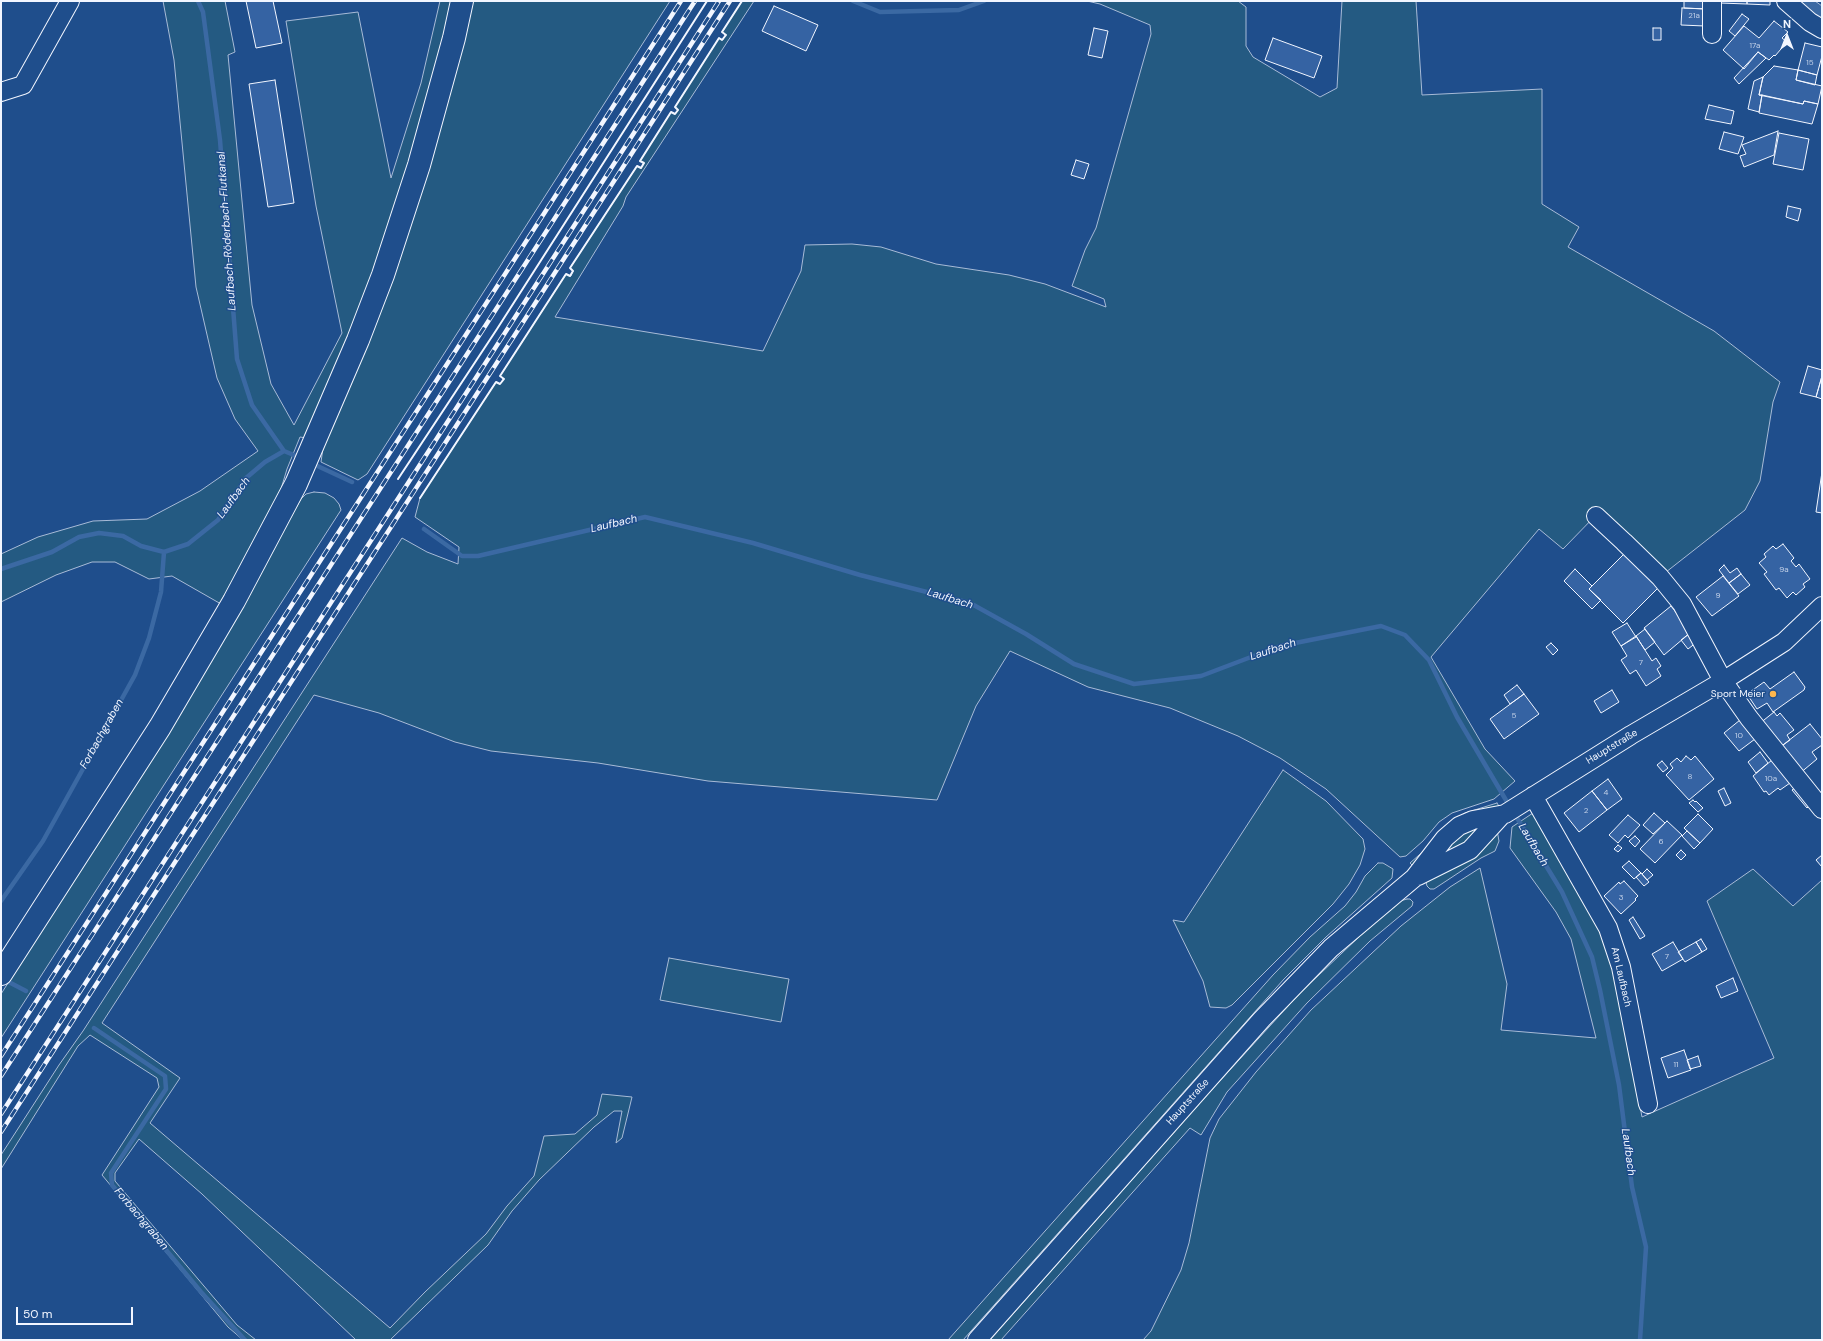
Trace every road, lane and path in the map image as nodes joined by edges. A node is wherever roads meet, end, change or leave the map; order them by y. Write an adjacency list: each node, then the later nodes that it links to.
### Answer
1 (70, 1): 7 (street)
2 (462, 1): 14 (main road)
3 (1712, 1): 6 (street)
4 (1786, 1): 5 (street)
5 (1822, 29)
6 (1712, 34)
7 (1, 92)
8 (1596, 516): 10 (street)
9 (1822, 606): 10 (street, Hauptstraße)
10 (1724, 681): 11 (street, Hauptstraße); 12 (street)
11 (1515, 807): 13 (street, Hauptstraße); 13 (street, Hauptstraße); 15 (street, Am Laufbach)
12 (1822, 809)
13 (1414, 878): 16 (street, Hauptstraße)
14 (1, 974)
15 (1648, 1104)
16 (977, 1340)

